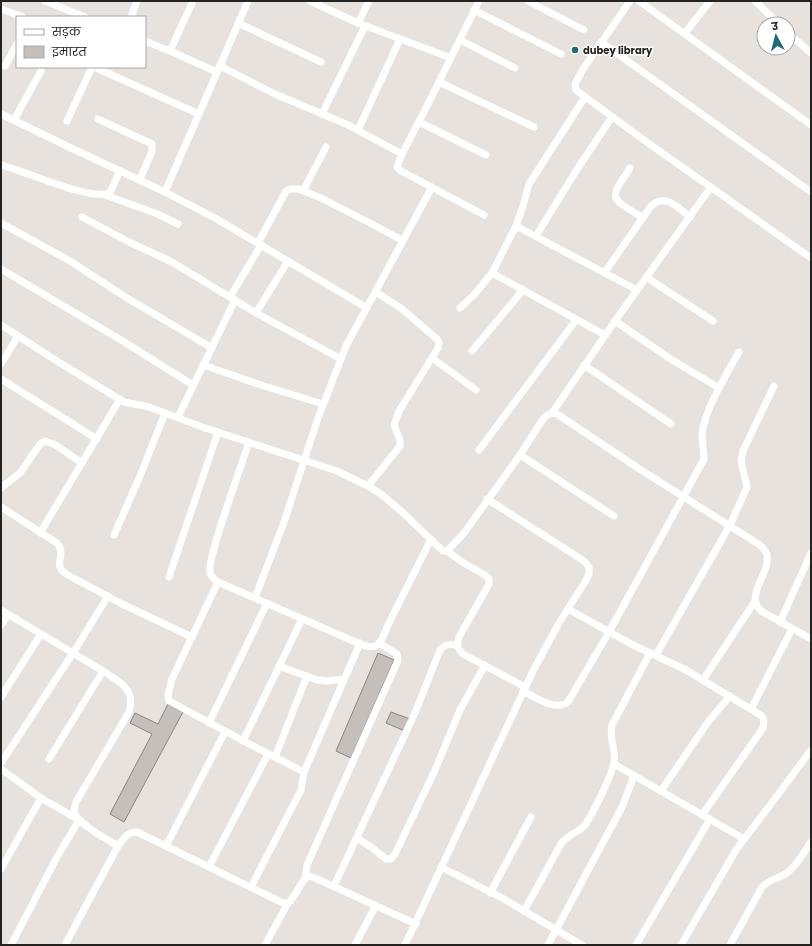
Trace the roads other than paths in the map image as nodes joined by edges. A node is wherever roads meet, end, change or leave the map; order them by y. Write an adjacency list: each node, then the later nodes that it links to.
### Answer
1 (45, 1): 16 (street)
2 (137, 1): 17 (street)
3 (193, 1): 31 (street)
4 (248, 1): 19 (street)
5 (310, 1): 20 (street)
6 (369, 1): 20 (street)
7 (478, 1): 14 (street)
8 (528, 1): 22 (street)
9 (630, 1): 28 (street)
10 (639, 1): 23 (street)
11 (710, 1): 23 (street)
12 (755, 1): 18 (street)
13 (1, 9): 15 (street)
14 (474, 10): 26 (street); 32 (street)
15 (20, 16)
16 (82, 16)
17 (131, 16)
18 (771, 16)
19 (238, 23): 34 (street); 40 (street)
20 (358, 23): 21 (street)
21 (365, 26): 24 (street); 45 (street)
22 (584, 30)
23 (685, 33): 51 (street)
24 (400, 39): 33 (street); 53 (street)
25 (796, 39): 30 (street)
26 (460, 40): 33 (street); 38 (street)
27 (146, 41): 31 (street)
28 (601, 42): 42 (street); 65 (street)
29 (16, 46): 35 (street)
30 (810, 50)
31 (170, 51): 40 (street)
32 (561, 54)
33 (451, 58): 41 (street)
34 (321, 62)
35 (5, 66)
36 (93, 68): 49 (street)
37 (95, 68): 44 (street)
38 (515, 68)
39 (41, 70): 48 (street)
40 (218, 70): 44 (street); 45 (street)
41 (439, 82): 50 (street); 52 (street)
42 (585, 97): 46 (street); 73 (street)
43 (1, 114): 48 (street)
44 (199, 114): 64 (street)
45 (322, 114): 53 (street)
46 (612, 117): 61 (street); 74 (street)
47 (98, 119): 60 (street)
48 (14, 120): 59 (street)
49 (67, 121)
50 (419, 122): 55 (street); 56 (street)
51 (811, 125)
52 (534, 127)
53 (358, 130): 55 (street)
54 (326, 147): 63 (street)
55 (402, 154): 62 (street)
56 (486, 155)
57 (1, 165): 66 (street)
58 (630, 168): 70 (street)
59 (120, 170): 60 (street); 66 (street)
60 (140, 180): 64 (street)
61 (711, 187): 68 (street); 77 (street)
62 (432, 188): 67 (street); 75 (street)
63 (304, 191): 75 (street); 76 (street)
64 (165, 192): 76 (street)
65 (811, 192)
66 (105, 195): 72 (street)
67 (484, 215)
68 (690, 216): 70 (street); 82 (street)
69 (82, 217): 86 (street)
70 (643, 218): 80 (street)
71 (1, 223): 96 (street)
72 (178, 224)
73 (516, 226): 74 (street); 81 (street)
74 (536, 236): 80 (street)
75 (403, 241): 85 (street)
76 (260, 244): 78 (street); 86 (street)
77 (811, 258)
78 (288, 261): 87 (street); 89 (street)
79 (1, 269): 105 (street)
80 (605, 272): 84 (street)
81 (492, 273): 83 (street); 88 (street)
82 (646, 277): 84 (street); 92 (street)
83 (523, 290): 90 (street); 97 (street)
84 (637, 290): 91 (street)
85 (376, 292): 87 (street); 99 (street)
86 (233, 299): 89 (street); 96 (street)
87 (367, 308): 100 (street)
88 (460, 308)
89 (256, 313): 100 (street)
90 (576, 320): 95 (street); 118 (street)
91 (615, 321): 95 (street); 107 (street)
92 (713, 321)
93 (1, 325): 94 (street)
94 (18, 336): 101 (street); 109 (street)
95 (605, 336): 103 (street)
96 (212, 348): 102 (street)
97 (472, 352)
98 (739, 352): 107 (street)
99 (432, 358): 108 (street); 122 (street)
100 (341, 360): 110 (street)
101 (1, 364)
102 (203, 365): 105 (street); 110 (street)
103 (584, 365): 112 (street); 114 (street)
104 (1, 379): 116 (street)
105 (193, 385): 113 (street)
106 (774, 386): 128 (street)
107 (719, 388): 124 (street)
108 (476, 390)
109 (120, 400): 111 (street); 116 (street)
110 (324, 404): 120 (street)
111 (165, 413): 113 (street); 130 (street)
112 (552, 413): 119 (street); 124 (street)
113 (178, 417): 115 (street)
114 (671, 424)
115 (218, 432): 117 (street); 134 (street)
116 (97, 439): 121 (street)
117 (249, 442): 120 (street); 135 (street)
118 (479, 450)
119 (520, 455): 125 (street); 127 (street)
120 (306, 460): 122 (street); 137 (street)
121 (82, 463): 123 (street); 129 (street)
122 (368, 486): 131 (street)
123 (1, 488)
124 (684, 496): 128 (street); 147 (street)
125 (487, 499): 132 (street); 140 (street)
126 (1, 506): 129 (street)
127 (614, 516)
128 (730, 525): 138 (street); 155 (street)
129 (40, 532): 136 (street)
130 (114, 535)
131 (432, 539): 132 (street); 152 (street)
132 (447, 551): 153 (street)
133 (811, 553): 144 (street)
134 (169, 577)
135 (218, 582): 137 (street); 149 (street)
136 (108, 596): 149 (street); 154 (street)
137 (255, 598): 139 (street)
138 (755, 600): 144 (street); 161 (street)
139 (267, 604): 143 (street); 166 (street)
140 (568, 609): 147 (street); 162 (street)
141 (1, 610): 142 (street)
142 (8, 615): 145 (street); 148 (street)
143 (302, 619): 151 (street); 157 (street)
144 (780, 622): 146 (street)
145 (1, 625)
146 (792, 629): 150 (street); 165 (street)
147 (609, 632): 155 (street); 162 (street)
148 (41, 634): 154 (street); 164 (street)
149 (192, 638): 166 (street)
150 (811, 639)
151 (360, 643): 152 (street); 160 (street)
152 (379, 643): 191 (street)
153 (457, 645): 156 (street); 182 (street)
154 (73, 653): 158 (street); 173 (street)
155 (653, 654): 161 (street); 172 (street)
156 (485, 665): 162 (street); 182 (street)
157 (280, 666): 159 (street); 168 (street)
158 (103, 671): 171 (street); 181 (street)
159 (307, 676): 160 (street); 170 (street)
160 (344, 679): 174 (street)
161 (703, 680): 163 (street)
162 (524, 689): 189 (street)
163 (730, 696): 165 (street); 176 (street)
164 (1, 697)
165 (751, 709): 178 (street)
166 (209, 723): 167 (street)
167 (225, 732): 168 (street); 186 (street)
168 (243, 741): 170 (street)
169 (811, 750): 183 (street)
170 (271, 756): 174 (street); 188 (street)
171 (49, 759)
172 (614, 764): 175 (street); 197 (street)
173 (1, 769): 177 (street)
174 (304, 772): 193 (street)
175 (634, 776): 176 (street); 199 (street)
176 (661, 791): 178 (street)
177 (41, 798): 181 (street); 190 (street)
178 (702, 815): 180 (street)
179 (531, 817): 194 (street)
180 (710, 819): 183 (street); 207 (street)
181 (79, 820): 185 (street); 200 (street)
182 (357, 838): 192 (street)
183 (744, 839): 208 (street)
184 (811, 842): 187 (street)
185 (118, 846): 186 (street); 201 (street)
186 (166, 846): 188 (street)
187 (808, 852): 209 (street)
188 (209, 867): 193 (street)
189 (441, 867): 194 (street); 198 (street)
190 (1, 869)
191 (304, 879): 192 (street); 195 (street)
192 (334, 886): 196 (street)
193 (251, 887): 195 (street)
194 (490, 893): 197 (street)
195 (288, 903): 202 (street)
196 (376, 906): 198 (street); 203 (street)
197 (524, 911): 199 (street)
198 (416, 924): 204 (street)
199 (557, 930): 205 (street); 206 (street)
200 (11, 945)
201 (65, 945)
202 (265, 945)
203 (355, 945)
204 (405, 945)
205 (548, 945)
206 (582, 945)
207 (636, 945)
208 (681, 945)
209 (730, 945)

